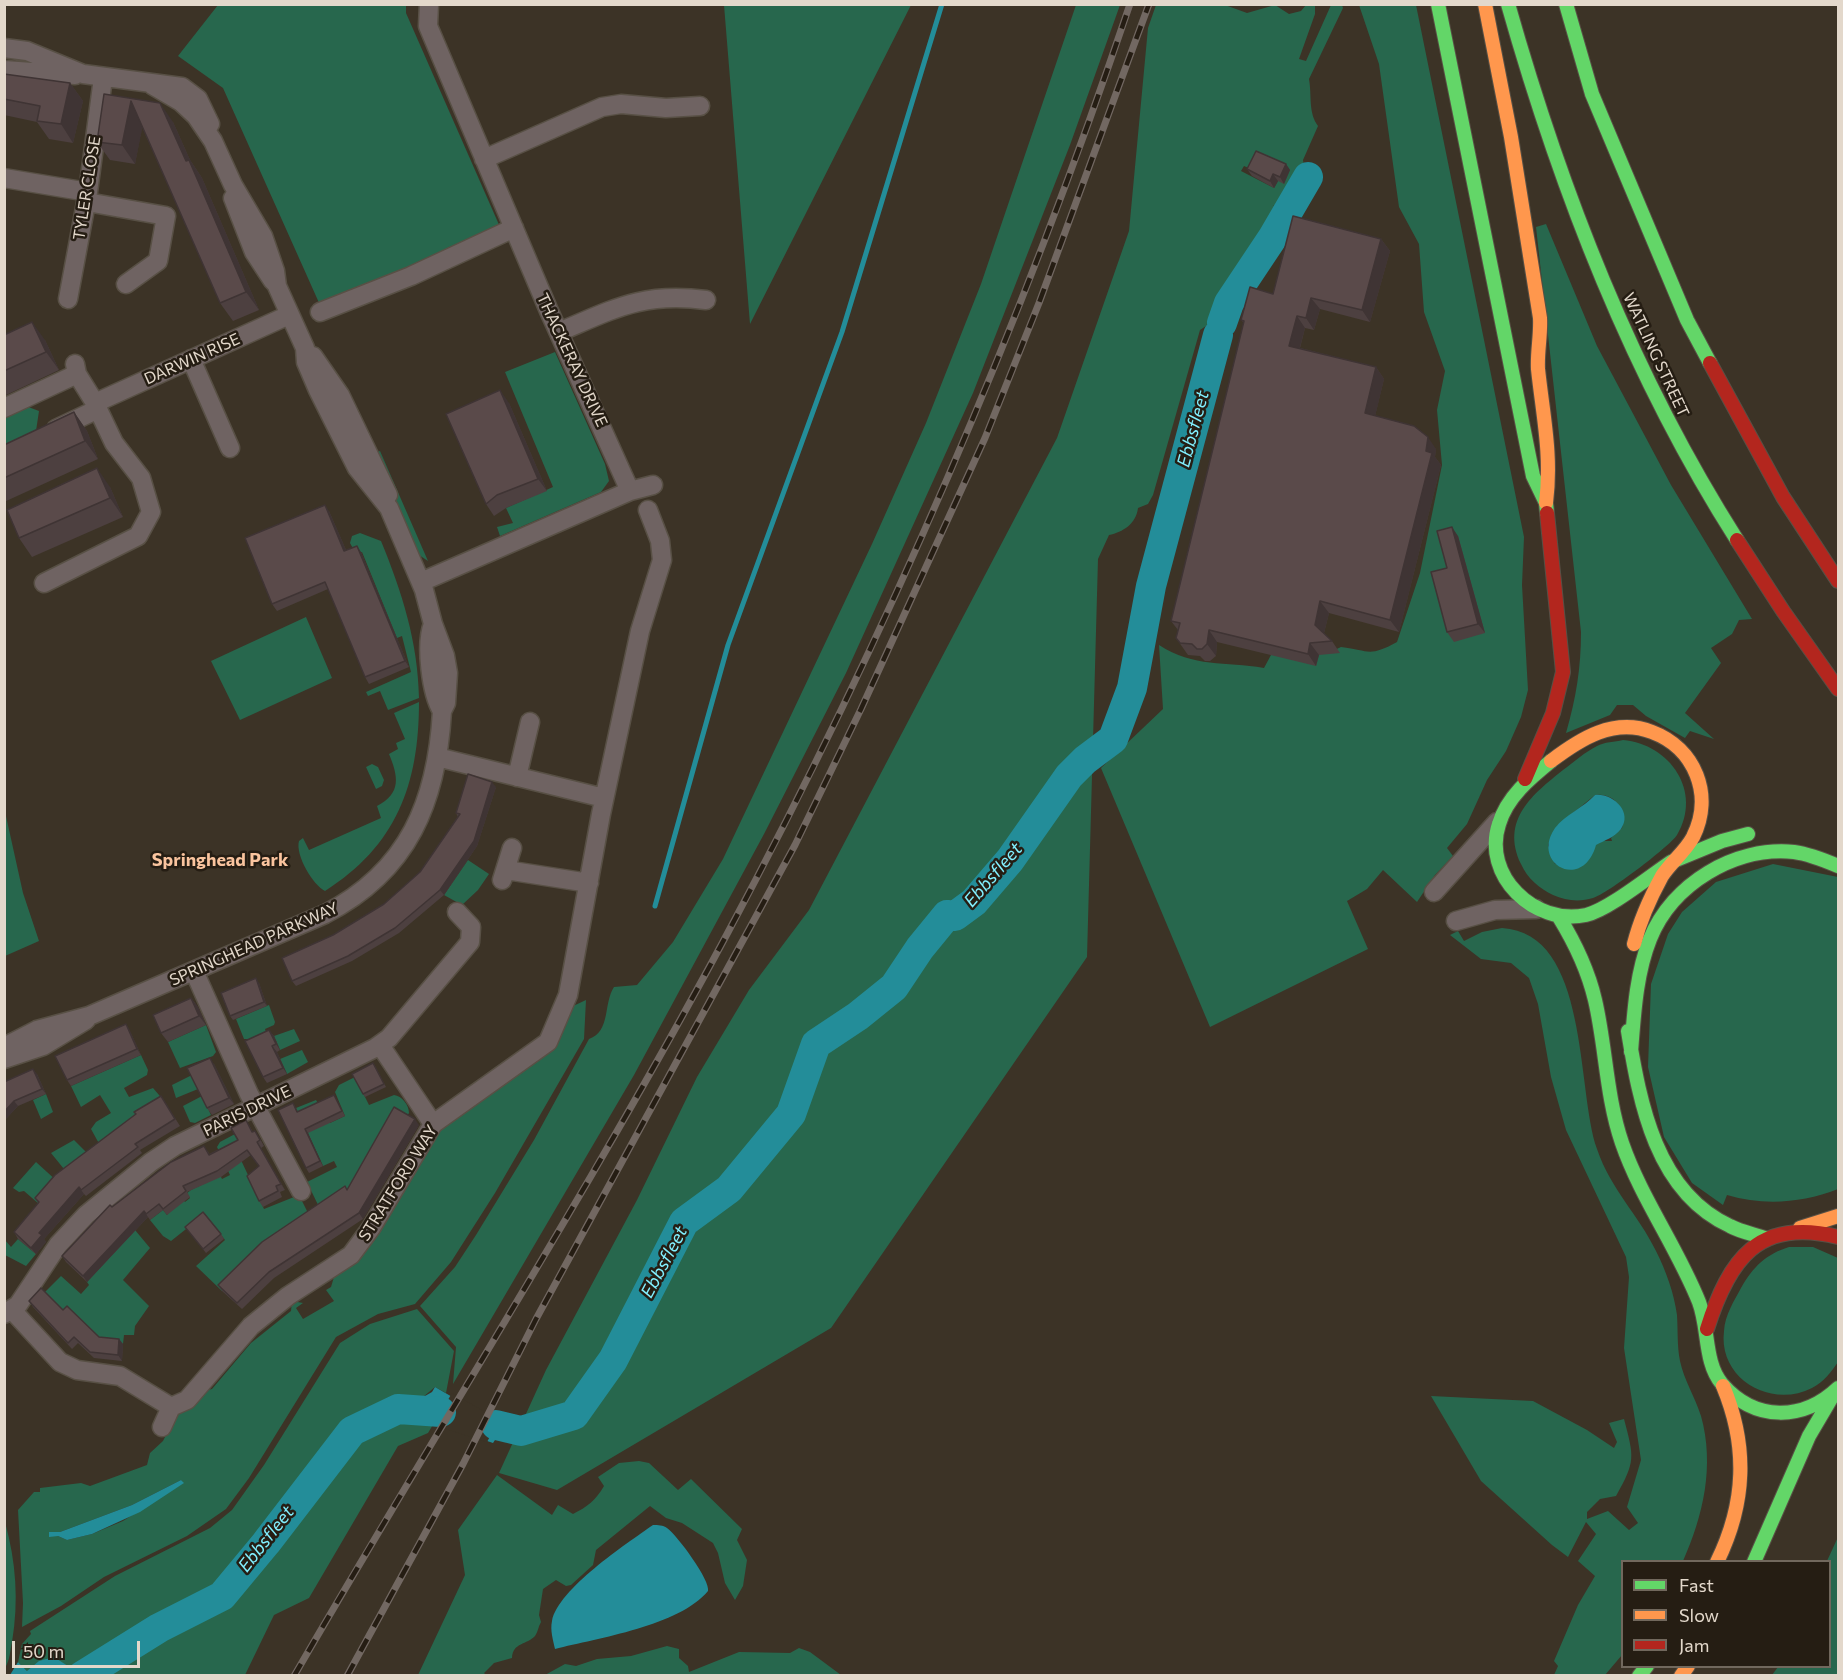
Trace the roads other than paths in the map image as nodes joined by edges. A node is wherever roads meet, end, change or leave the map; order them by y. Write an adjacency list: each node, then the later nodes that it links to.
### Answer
1 (429, 4): 12 (street, THACKERAY DRIVE)
2 (1438, 4): 30 (main road)
3 (1472, 4): 23 (main road)
4 (1485, 4): 23 (main road)
5 (1508, 4): 35 (main road, WATLING STREET)
6 (1566, 4): 32 (main road)
7 (4, 48): 9 (street, SPRINGHEAD PARKWAY)
8 (4, 70): 9 (street, SPRINGHEAD PARKWAY)
9 (83, 74): 10 (street, SPRINGHEAD PARKWAY)
10 (103, 78): 14 (street, TYLER CLOSE); 20 (street, SPRINGHEAD PARKWAY)
11 (700, 106): 12 (street)
12 (484, 159): 15 (street, THACKERAY DRIVE)
13 (4, 178): 14 (street)
14 (88, 197): 16 (street); 17 (street, TYLER CLOSE)
15 (514, 228): 19 (street); 21 (street, THACKERAY DRIVE)
16 (126, 284)
17 (68, 299)
18 (706, 300): 21 (street)
19 (320, 312)
20 (290, 315): 22 (street, DARWIN RISE); 33 (street, SPRINGHEAD PARKWAY)
21 (560, 332): 29 (street, THACKERAY DRIVE)
22 (191, 359): 24 (street, DARWIN RISE); 27 (street)
23 (1538, 365): 30 (main road)
24 (96, 406): 25 (street); 26 (street, DARWIN RISE); 34 (street)
25 (4, 408)
26 (36, 439)
27 (231, 448)
28 (653, 485): 29 (street)
29 (630, 492): 33 (street)
30 (1546, 503): 39 (main road)
31 (648, 510): 40 (street, STRATFORD WAY)
32 (1839, 580)
33 (421, 582): 37 (street, SPRINGHEAD PARKWAY)
34 (44, 583)
35 (1839, 689)
36 (530, 722): 38 (street)
37 (437, 757): 38 (street); 52 (street, SPRINGHEAD PARKWAY)
38 (518, 777): 40 (street)
39 (1522, 784): 41 (main road); 44 (main road)
40 (604, 798): 46 (street, STRATFORD WAY)
41 (1498, 820): 47 (street); 48 (main road)
42 (1760, 832): 44 (main road)
43 (512, 848): 46 (street)
44 (1671, 862): 50 (main road); 56 (main road)
45 (1839, 866): 56 (main road)
46 (589, 883): 59 (street, STRATFORD WAY)
47 (1434, 892)
48 (1536, 909): 50 (main road); 51 (street)
49 (457, 912): 54 (street, PARIS DRIVE)
50 (1559, 916): 66 (main road)
51 (1456, 921)
52 (194, 971): 53 (street, SPRINGHEAD PARKWAY); 58 (street)
53 (89, 1016): 55 (street, SPRINGHEAD PARKWAY); 57 (street, SPRINGHEAD PARKWAY)
54 (380, 1045): 58 (street, PARIS DRIVE); 59 (street)
55 (4, 1047)
56 (1631, 1053): 64 (main road)
57 (4, 1059)
58 (258, 1108): 60 (street); 65 (street, PARIS DRIVE)
59 (433, 1124): 69 (street, STRATFORD WAY)
60 (301, 1191)
61 (1839, 1216): 62 (main road)
62 (1800, 1228): 63 (main road); 64 (main road)
63 (1839, 1237)
64 (1765, 1238): 66 (main road)
65 (8, 1312): 69 (street)
66 (1707, 1329): 67 (main road)
67 (1722, 1384): 68 (main road); 71 (main road)
68 (1837, 1390): 72 (main road)
69 (171, 1407): 70 (street)
70 (162, 1427)
71 (1718, 1560)
72 (1755, 1560)

